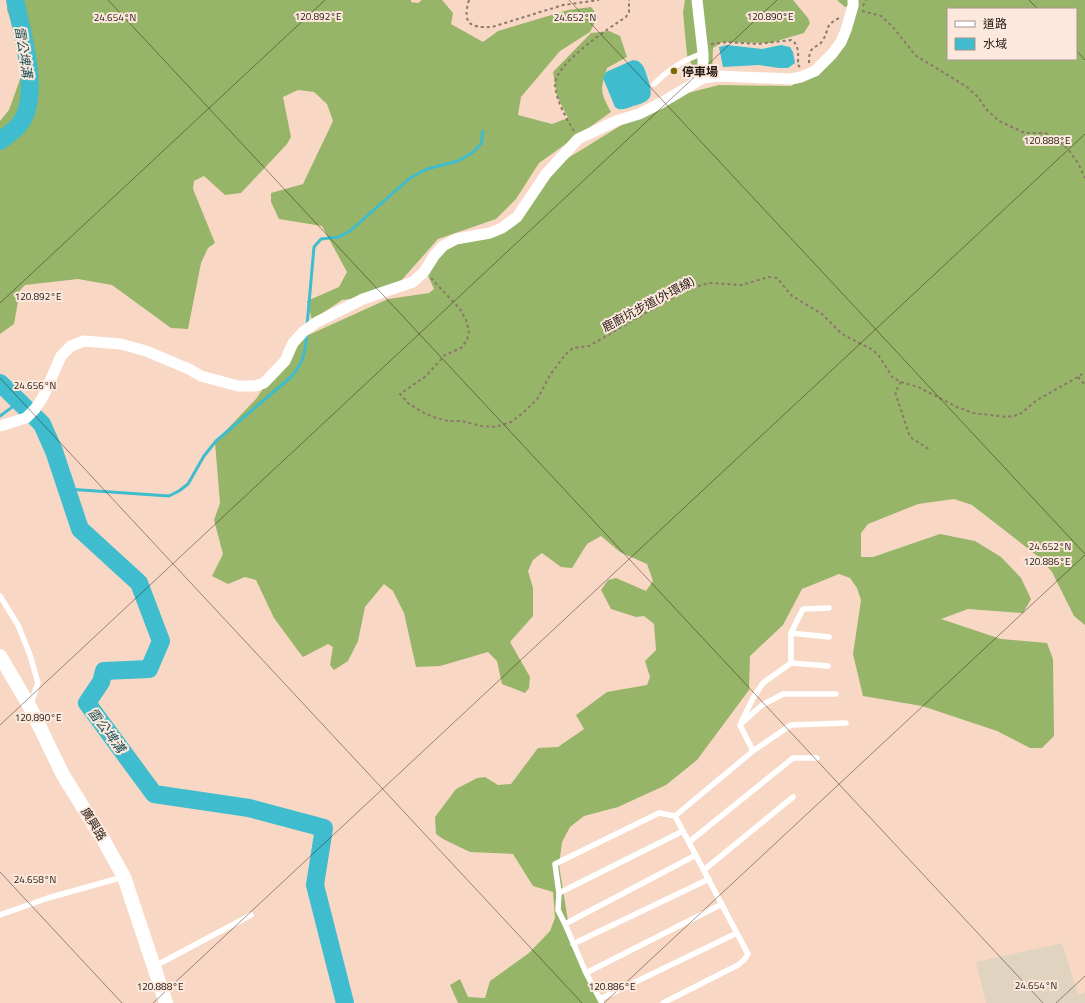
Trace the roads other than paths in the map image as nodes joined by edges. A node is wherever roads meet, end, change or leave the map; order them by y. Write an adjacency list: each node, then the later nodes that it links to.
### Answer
1 (697, 0): 3 (street)
2 (853, 0): 4 (street)
3 (702, 49): 4 (street); 5 (lane)
4 (703, 78): 6 (street)
5 (654, 84)
6 (0, 426)
7 (0, 596): 15 (lane)
8 (829, 608): 9 (lane)
9 (791, 633): 10 (lane); 12 (lane)
10 (829, 637)
11 (0, 656): 15 (street, 廣興路)
12 (791, 664): 13 (lane); 17 (lane)
13 (828, 666)
14 (836, 694): 17 (lane)
15 (30, 708): 26 (street, 廣興路)
16 (846, 723): 18 (lane)
17 (740, 725): 18 (lane)
18 (753, 751): 21 (lane)
19 (817, 758): 23 (lane)
20 (793, 797): 25 (lane)
21 (675, 816): 22 (lane); 28 (lane)
22 (683, 830): 23 (lane); 28 (lane)
23 (689, 842): 24 (lane)
24 (696, 855): 25 (lane); 32 (lane)
25 (704, 870): 27 (lane)
26 (124, 877): 30 (lane); 35 (street, 廣興路)
27 (709, 879): 29 (lane); 34 (lane)
28 (559, 893): 32 (lane)
29 (722, 904): 33 (lane); 36 (lane)
30 (0, 915)
31 (251, 915): 35 (lane)
32 (565, 924): 34 (lane)
33 (737, 933): 37 (lane); 39 (lane)
34 (573, 944): 36 (lane)
35 (153, 967): 38 (street, 廣興路)
36 (586, 974): 37 (lane)
37 (601, 1001)
38 (166, 1003)
39 (663, 1003)

